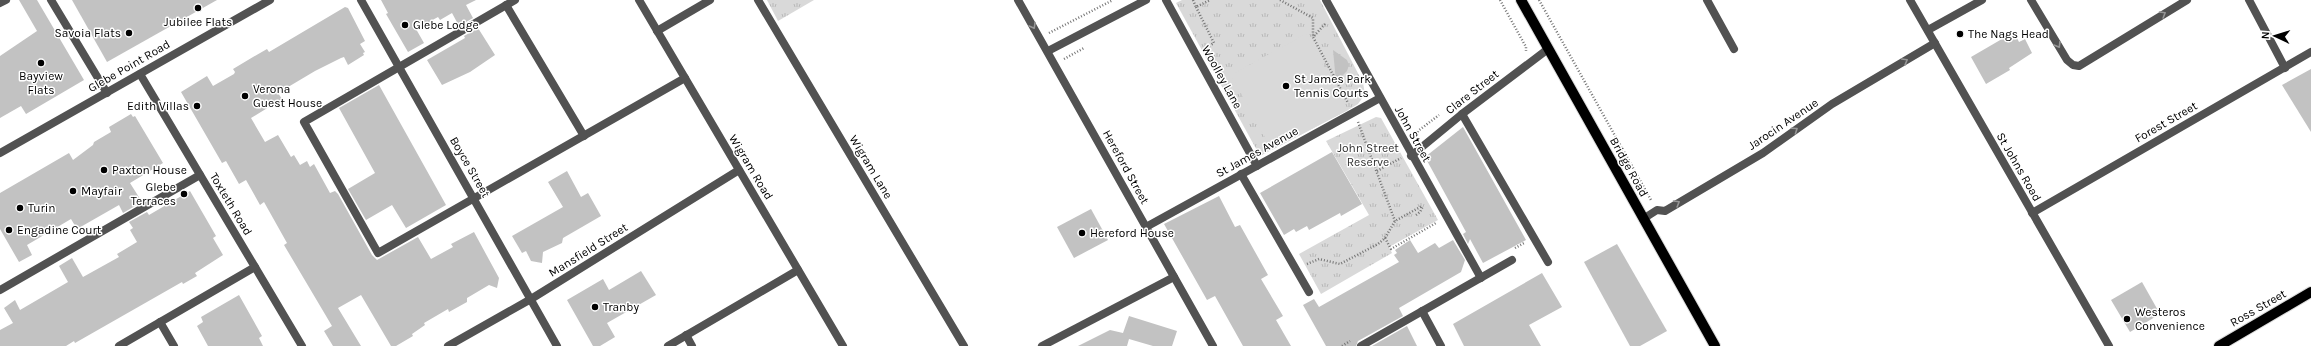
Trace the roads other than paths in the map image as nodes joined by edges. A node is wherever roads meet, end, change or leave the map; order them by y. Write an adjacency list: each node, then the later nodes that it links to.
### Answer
1 (6, 0): 20 (street)
2 (51, 0): 33 (street)
3 (270, 0): 31 (street, Glebe Point Road)
4 (361, 0): 29 (street, Boyce Street)
5 (515, 0): 21 (street)
6 (639, 0): 23 (street, Wigram Road)
7 (710, 0): 23 (street)
8 (758, 0): 68 (street, Wigram Lane)
9 (1018, 0): 27 (street, Hereford Street, one-way to 27)
10 (1146, 0): 27 (street)
11 (1166, 0): 39 (street, Woolley Lane)
12 (1326, 0): 34 (street, John Street)
13 (1521, 0): 25 (main road, Bridge Road)
14 (1707, 0): 26 (street)
15 (1910, 0): 22 (street, St Johns Road)
16 (1982, 0): 22 (street)
17 (2031, 0): 18 (street, one-way to 18)
18 (2187, 0)
19 (2249, 0): 30 (street)
20 (0, 3)
21 (506, 5): 29 (street); 36 (street)
22 (1928, 30): 24 (street, St Johns Road)
23 (657, 31): 32 (street, Wigram Road)
24 (1935, 43): 44 (street, St Johns Road); 45 (street, Jarocin Avenue, one-way to 24)
25 (1548, 49): 35 (street, Clare Street); 45 (main road, Bridge Road)
26 (1734, 49)
27 (1048, 51): 46 (street, Hereford Street)
28 (2311, 52): 30 (street, Forest Street)
29 (399, 66): 43 (street, Boyce Street); 43 (street)
30 (2285, 68): 44 (street, Forest Street)
31 (140, 74): 33 (street, Glebe Point Road); 42 (street, Toxteth Road)
32 (685, 78): 36 (street); 40 (street, Wigram Road)
33 (106, 93): 37 (street, Glebe Point Road)
34 (1380, 98): 38 (street, John Street); 39 (street, St James Avenue)
35 (1462, 114): 38 (street, Clare Street); 48 (street)
36 (584, 136): 43 (street)
37 (0, 153)
38 (1408, 156): 52 (street, John Street)
39 (1257, 166): 41 (street, St James Avenue)
40 (738, 170): 50 (street, Wigram Road); 56 (street, Mansfield Street)
41 (1241, 174): 46 (street, St James Avenue); 54 (street)
42 (200, 175): 49 (street, Toxteth Road); 53 (street)
43 (474, 199): 56 (street, Boyce Street)
44 (2032, 213): 74 (street, St Johns Road)
45 (1643, 219): 73 (main road, Bridge Road)
46 (1146, 227): 51 (street, Hereford Street)
47 (1512, 260): 52 (street)
48 (1548, 262)
49 (255, 267): 58 (street); 62 (street, Toxteth Road)
50 (798, 270): 59 (street); 67 (street, Wigram Road)
51 (1174, 277): 69 (street); 70 (street, Hereford Street)
52 (1481, 278): 57 (street)
53 (0, 290)
54 (1309, 292)
55 (2311, 292): 75 (main road, Ross Street)
56 (531, 299): 63 (street, Mansfield Street); 64 (street, Boyce Street)
57 (1422, 311): 71 (street); 72 (street)
58 (160, 322): 60 (street); 61 (street)
59 (686, 335): 65 (street); 66 (street)
60 (119, 346)
61 (174, 346)
62 (302, 346)
63 (448, 346)
64 (557, 346)
65 (668, 346)
66 (692, 346)
67 (843, 346)
68 (964, 346)
69 (1042, 346)
70 (1213, 346)
71 (1361, 346)
72 (1441, 346)
73 (1715, 346)
74 (2109, 346)
75 (2219, 346)

